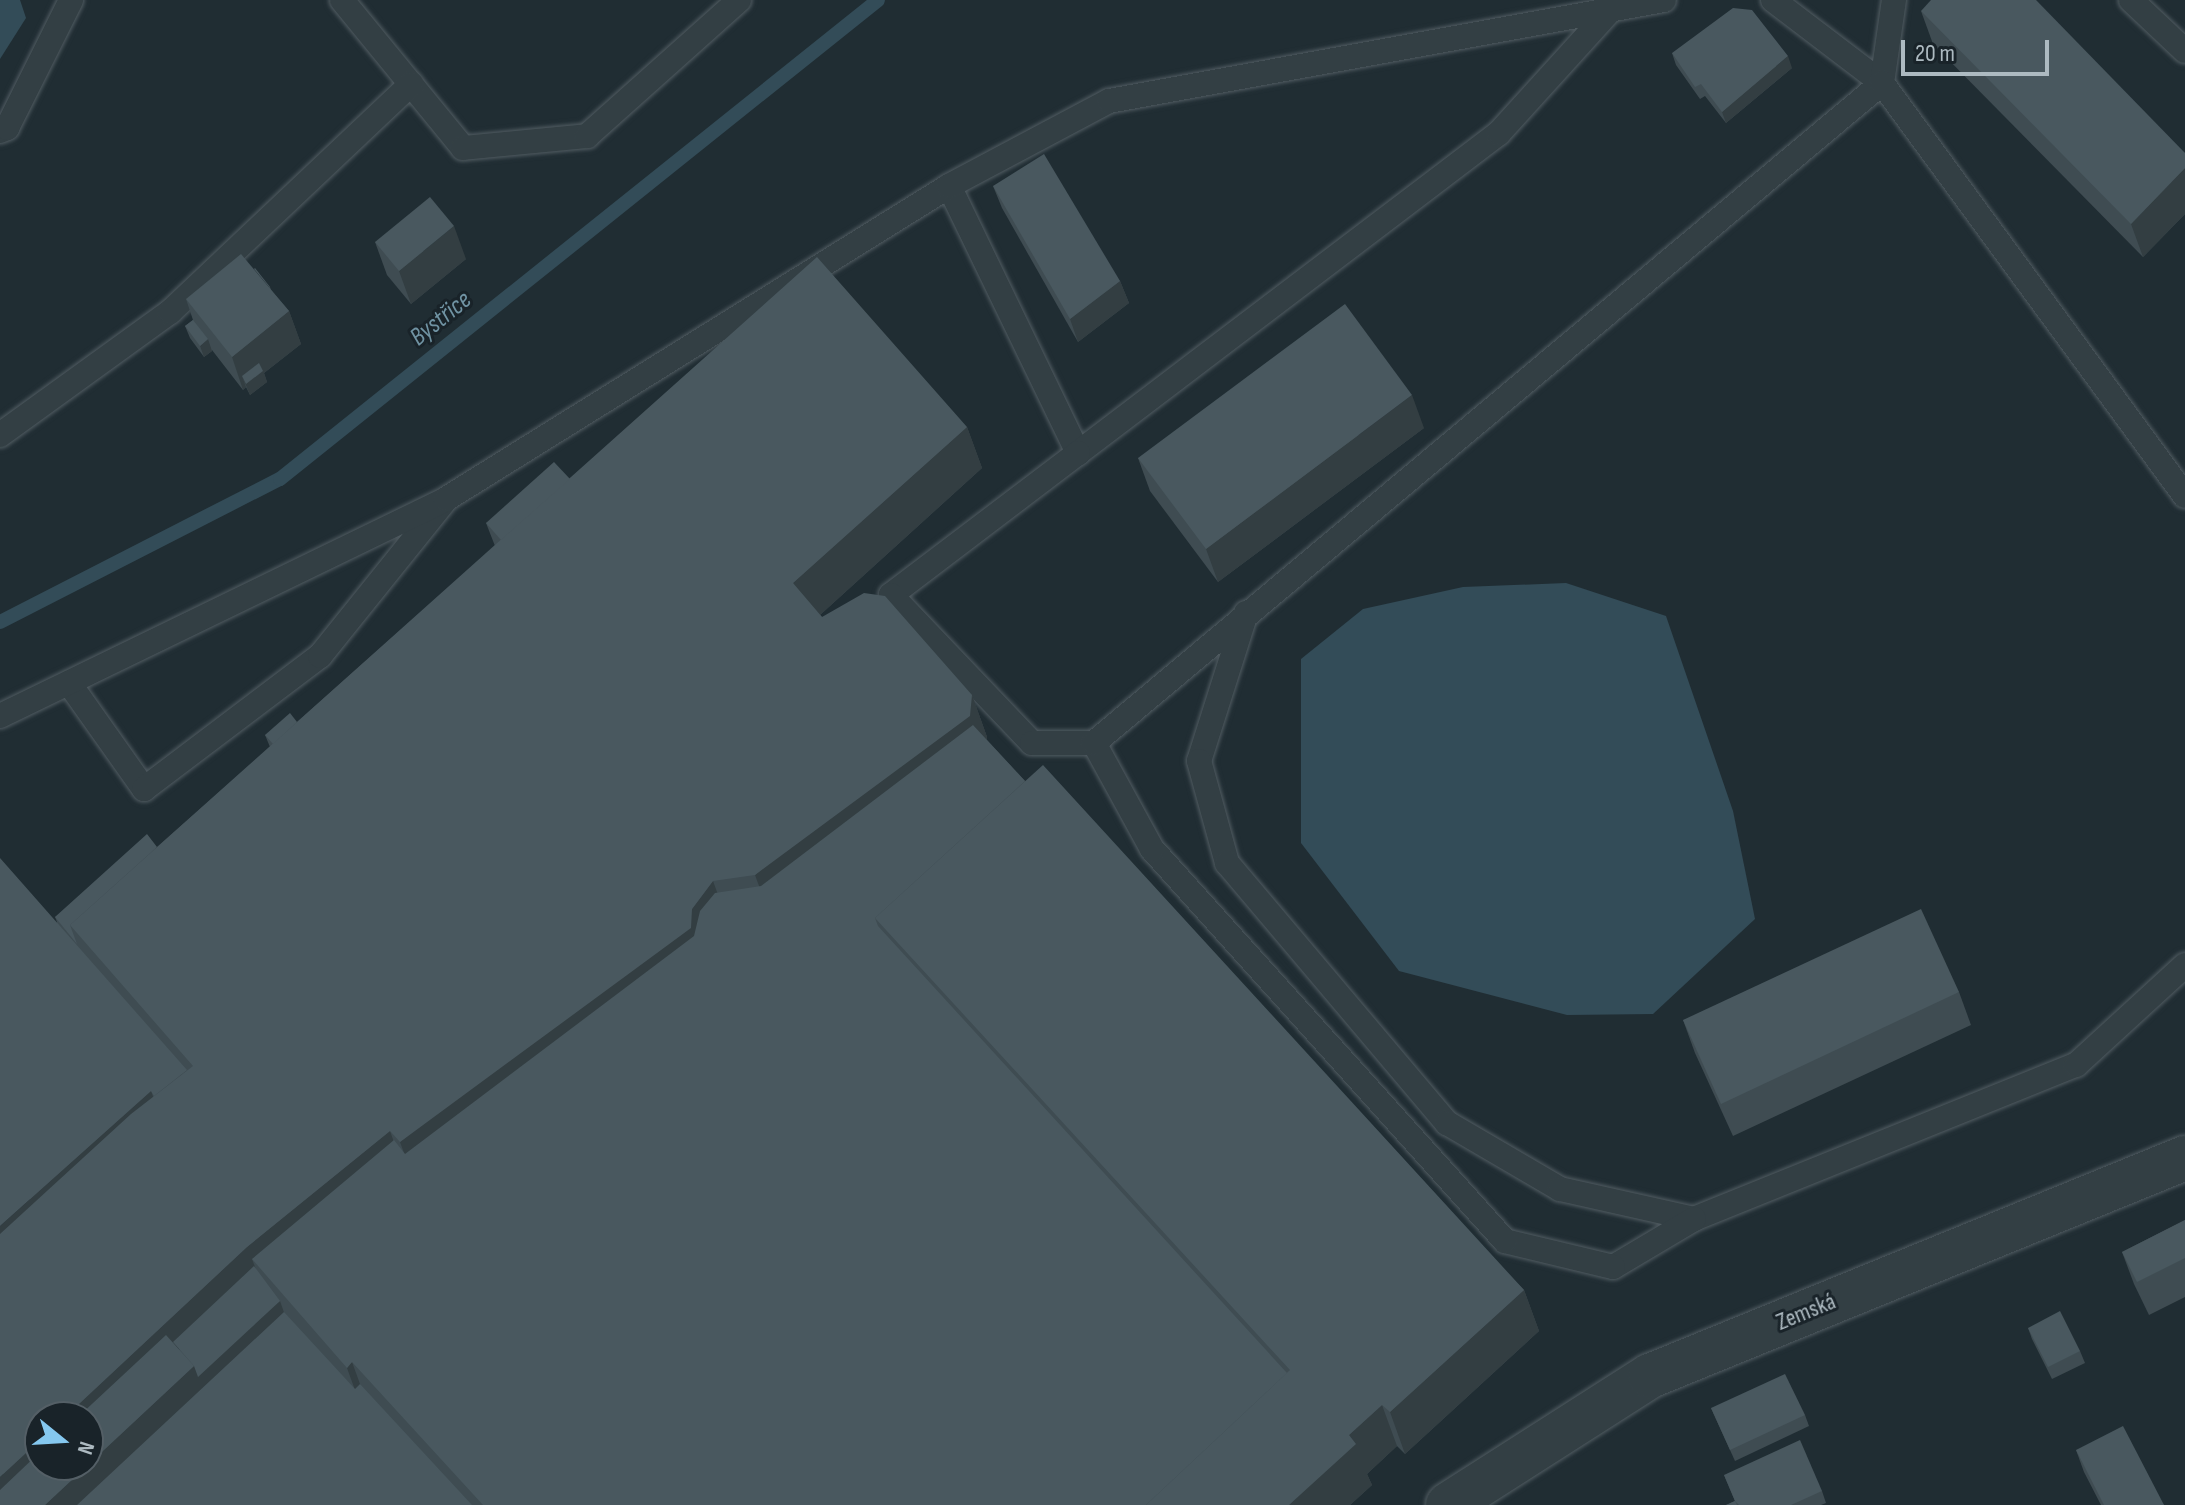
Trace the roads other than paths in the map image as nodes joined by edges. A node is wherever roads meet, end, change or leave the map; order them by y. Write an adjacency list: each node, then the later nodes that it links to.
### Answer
1 (71, 0): 12 (lane)
2 (342, 0): 11 (lane)
3 (739, 0): 11 (lane)
4 (1664, 0): 8 (lane)
5 (1773, 0): 10 (lane)
6 (1894, 0): 10 (lane)
7 (2131, 0): 9 (lane)
8 (1607, 14): 13 (lane); 15 (lane)
9 (2185, 51)
10 (1882, 83): 16 (lane); 18 (lane)
11 (411, 84): 14 (lane)
12 (0, 131)
13 (949, 186): 15 (lane); 17 (lane)
14 (0, 435)
15 (1078, 453): 21 (lane)
16 (2185, 496)
17 (446, 499): 19 (lane); 19 (lane)
18 (1246, 613): 21 (lane); 24 (lane)
19 (69, 683): 20 (lane)
20 (0, 716)
21 (1094, 743): 24 (lane)
22 (2185, 965): 24 (lane)
23 (2185, 1158): 25 (street, Zemská)
24 (1694, 1219)
25 (1448, 1505)

